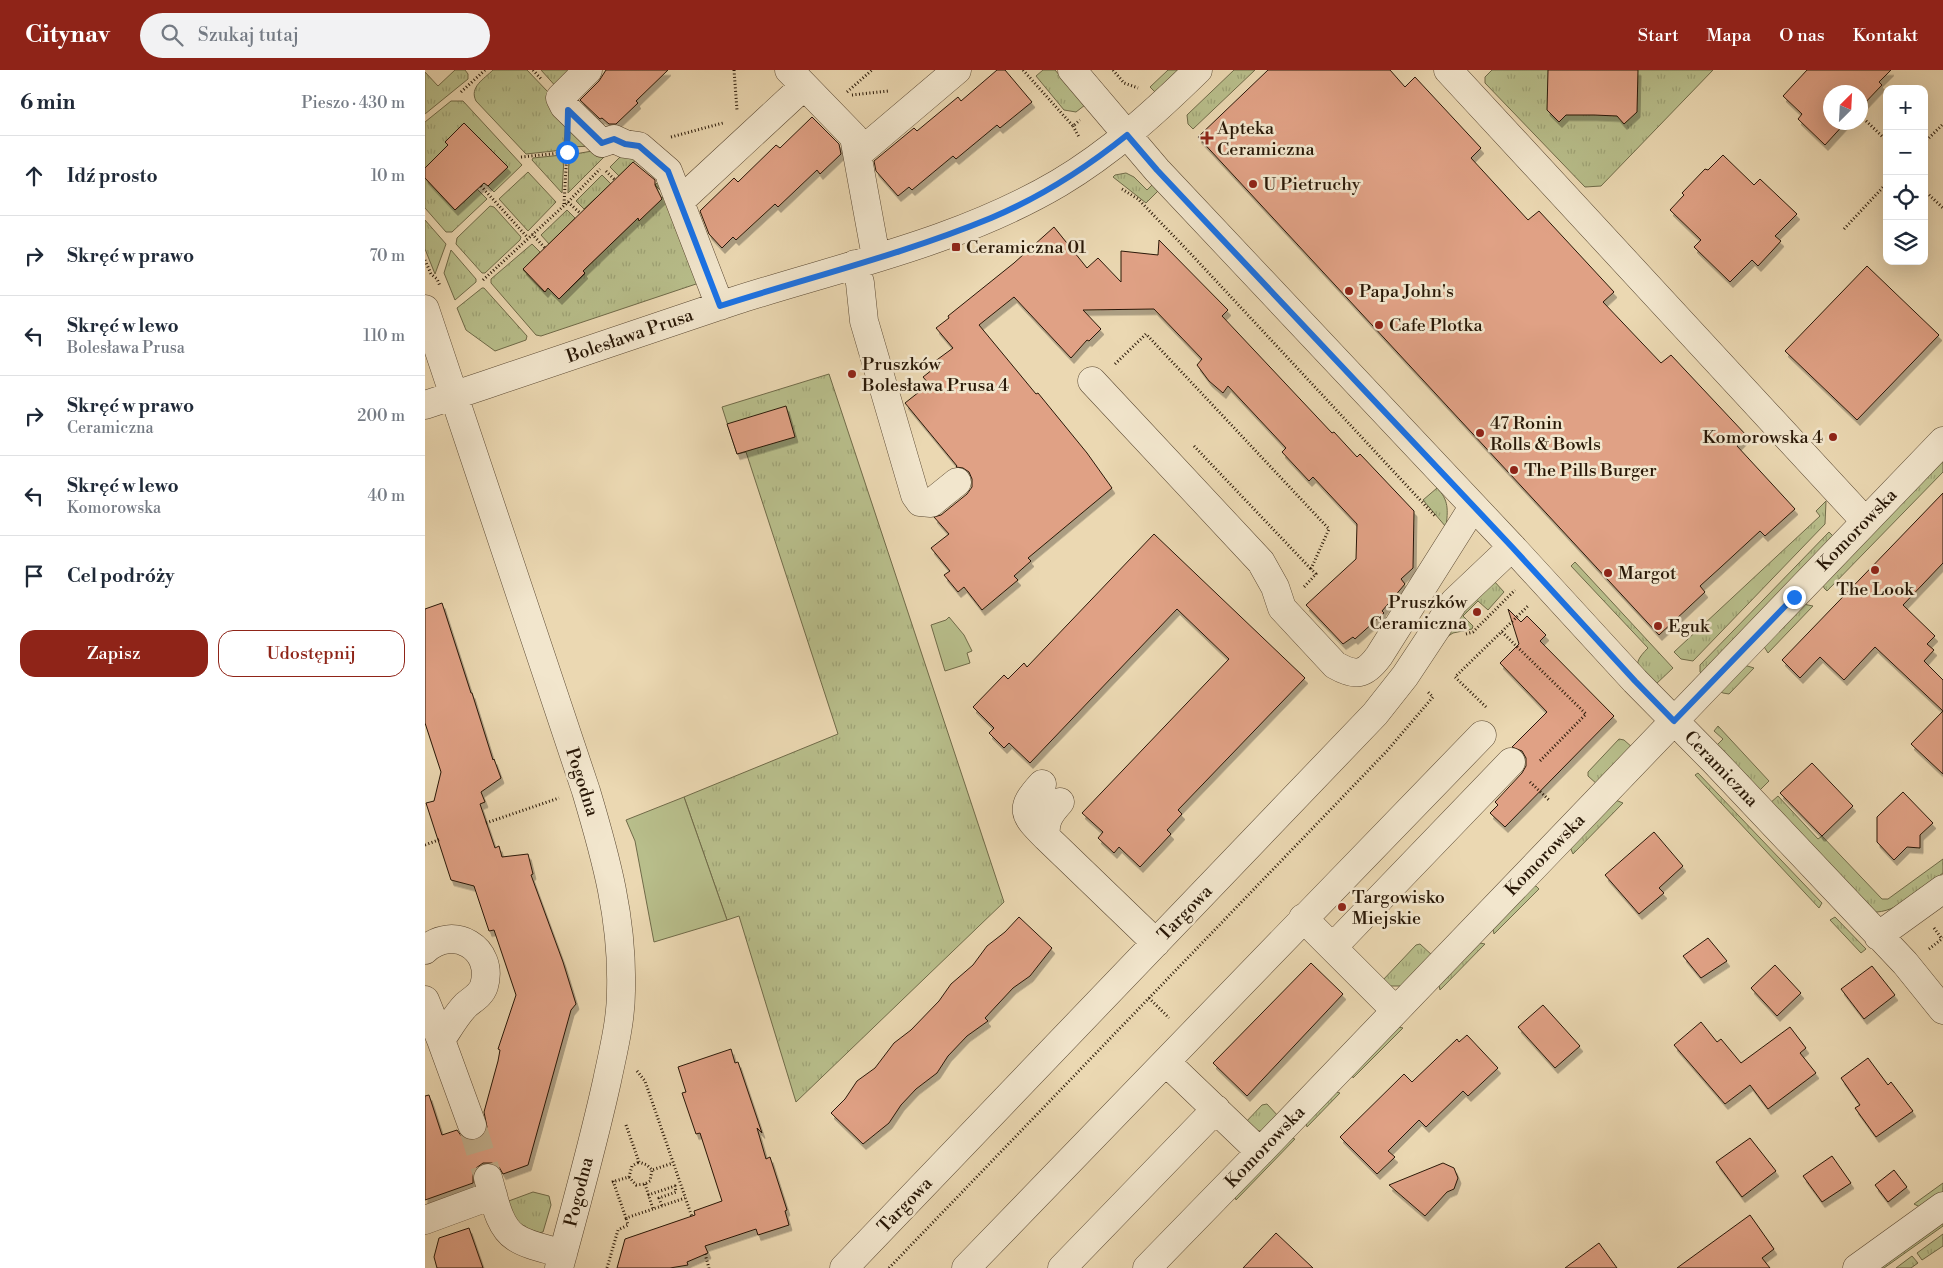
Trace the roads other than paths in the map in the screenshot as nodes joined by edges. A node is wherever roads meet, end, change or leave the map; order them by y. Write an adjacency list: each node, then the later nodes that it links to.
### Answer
1 (588, 70): 9 (street)
2 (957, 70): 8 (street)
3 (1072, 70): 7 (street, Ceramiczna)
4 (1198, 70): 7 (street, Bolesława Prusa)
5 (1448, 70): 19 (street)
6 (797, 78): 8 (street); 9 (street)
7 (1127, 135): 10 (street, Bolesława Prusa); 18 (street, Ceramiczna)
8 (859, 154): 10 (street)
9 (681, 201): 11 (street)
10 (866, 261): 11 (street, Bolesława Prusa); 17 (street)
11 (720, 306): 14 (street, Bolesława Prusa)
12 (425, 309): 14 (street, Pogodna)
13 (1091, 381): 18 (street)
14 (455, 396): 15 (street, Bolesława Prusa); 41 (street, Pogodna)
15 (425, 405)
16 (1943, 441): 19 (street, Komorowska)
17 (957, 482)
18 (1473, 507): 20 (street, Ceramiczna)
19 (1865, 521): 21 (street, Komorowska)
20 (1512, 547): 21 (street, Ceramiczna); 28 (street, Targowa)
21 (1674, 721): 27 (street, Ceramiczna); 32 (street, Komorowska)
22 (1482, 735): 26 (street)
23 (1511, 762): 29 (street)
24 (1051, 793): 28 (street)
25 (1943, 888): 27 (street)
26 (1303, 918): 29 (street); 35 (street)
27 (1878, 936): 33 (street, Ceramiczna)
28 (1156, 943): 42 (street, Targowa)
29 (1333, 947): 32 (street)
30 (425, 950): 34 (street)
31 (425, 1000): 34 (street)
32 (1395, 1010): 38 (street, Komorowska)
33 (1943, 1010)
34 (441, 1040): 37 (street)
35 (1166, 1062): 36 (street); 43 (street)
36 (1222, 1116): 38 (street); 44 (street)
37 (472, 1125)
38 (1260, 1152): 45 (street, Komorowska)
39 (1943, 1206): 46 (street)
40 (425, 1220): 41 (street)
41 (561, 1261)
42 (844, 1268)
43 (966, 1268)
44 (1062, 1268)
45 (1147, 1268)
46 (1857, 1268)

